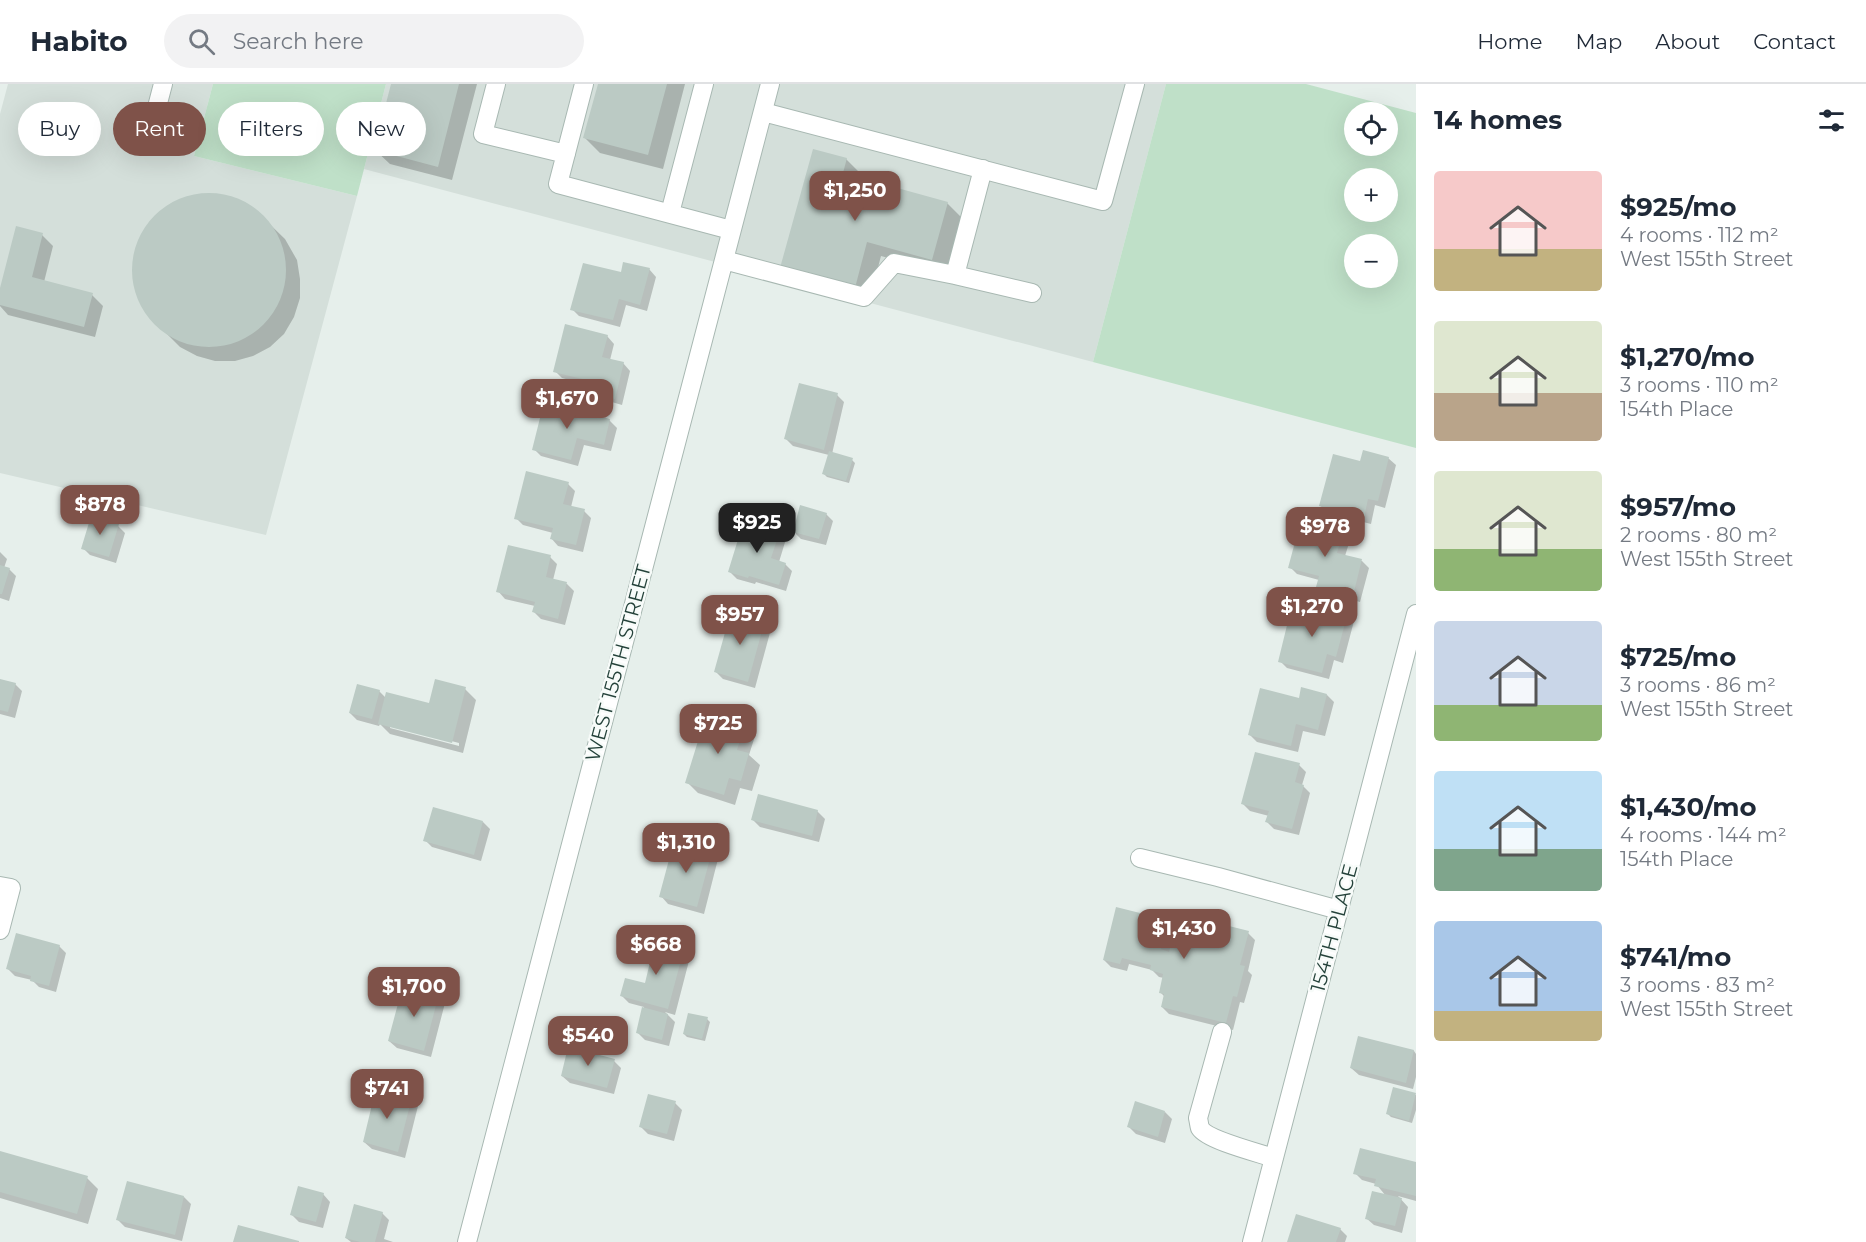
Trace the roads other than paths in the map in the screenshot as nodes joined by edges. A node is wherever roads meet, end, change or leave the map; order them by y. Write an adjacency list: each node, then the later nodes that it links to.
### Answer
1 (163, 84): 7 (street)
2 (496, 84): 9 (street)
3 (584, 84): 9 (street)
4 (704, 84): 11 (street)
5 (770, 84): 8 (street, WEST 155TH STREET)
6 (1135, 84): 10 (street)
7 (158, 102)
8 (763, 112): 10 (street); 12 (street, WEST 155TH STREET)
9 (566, 154): 11 (street)
10 (982, 169): 14 (street)
11 (670, 213): 12 (street)
12 (731, 230): 13 (street, WEST 155TH STREET)
13 (723, 260): 14 (street); 23 (street, WEST 155TH STREET)
14 (955, 275): 15 (street)
15 (1032, 293)
16 (1416, 614): 19 (street, 154TH PLACE)
17 (1140, 858): 19 (street)
18 (0, 886): 20 (street)
19 (1339, 909): 22 (street, 154TH PLACE)
20 (0, 930)
21 (1222, 1032): 22 (street)
22 (1274, 1158): 24 (street, 154TH PLACE)
23 (467, 1242)
24 (1252, 1242)

